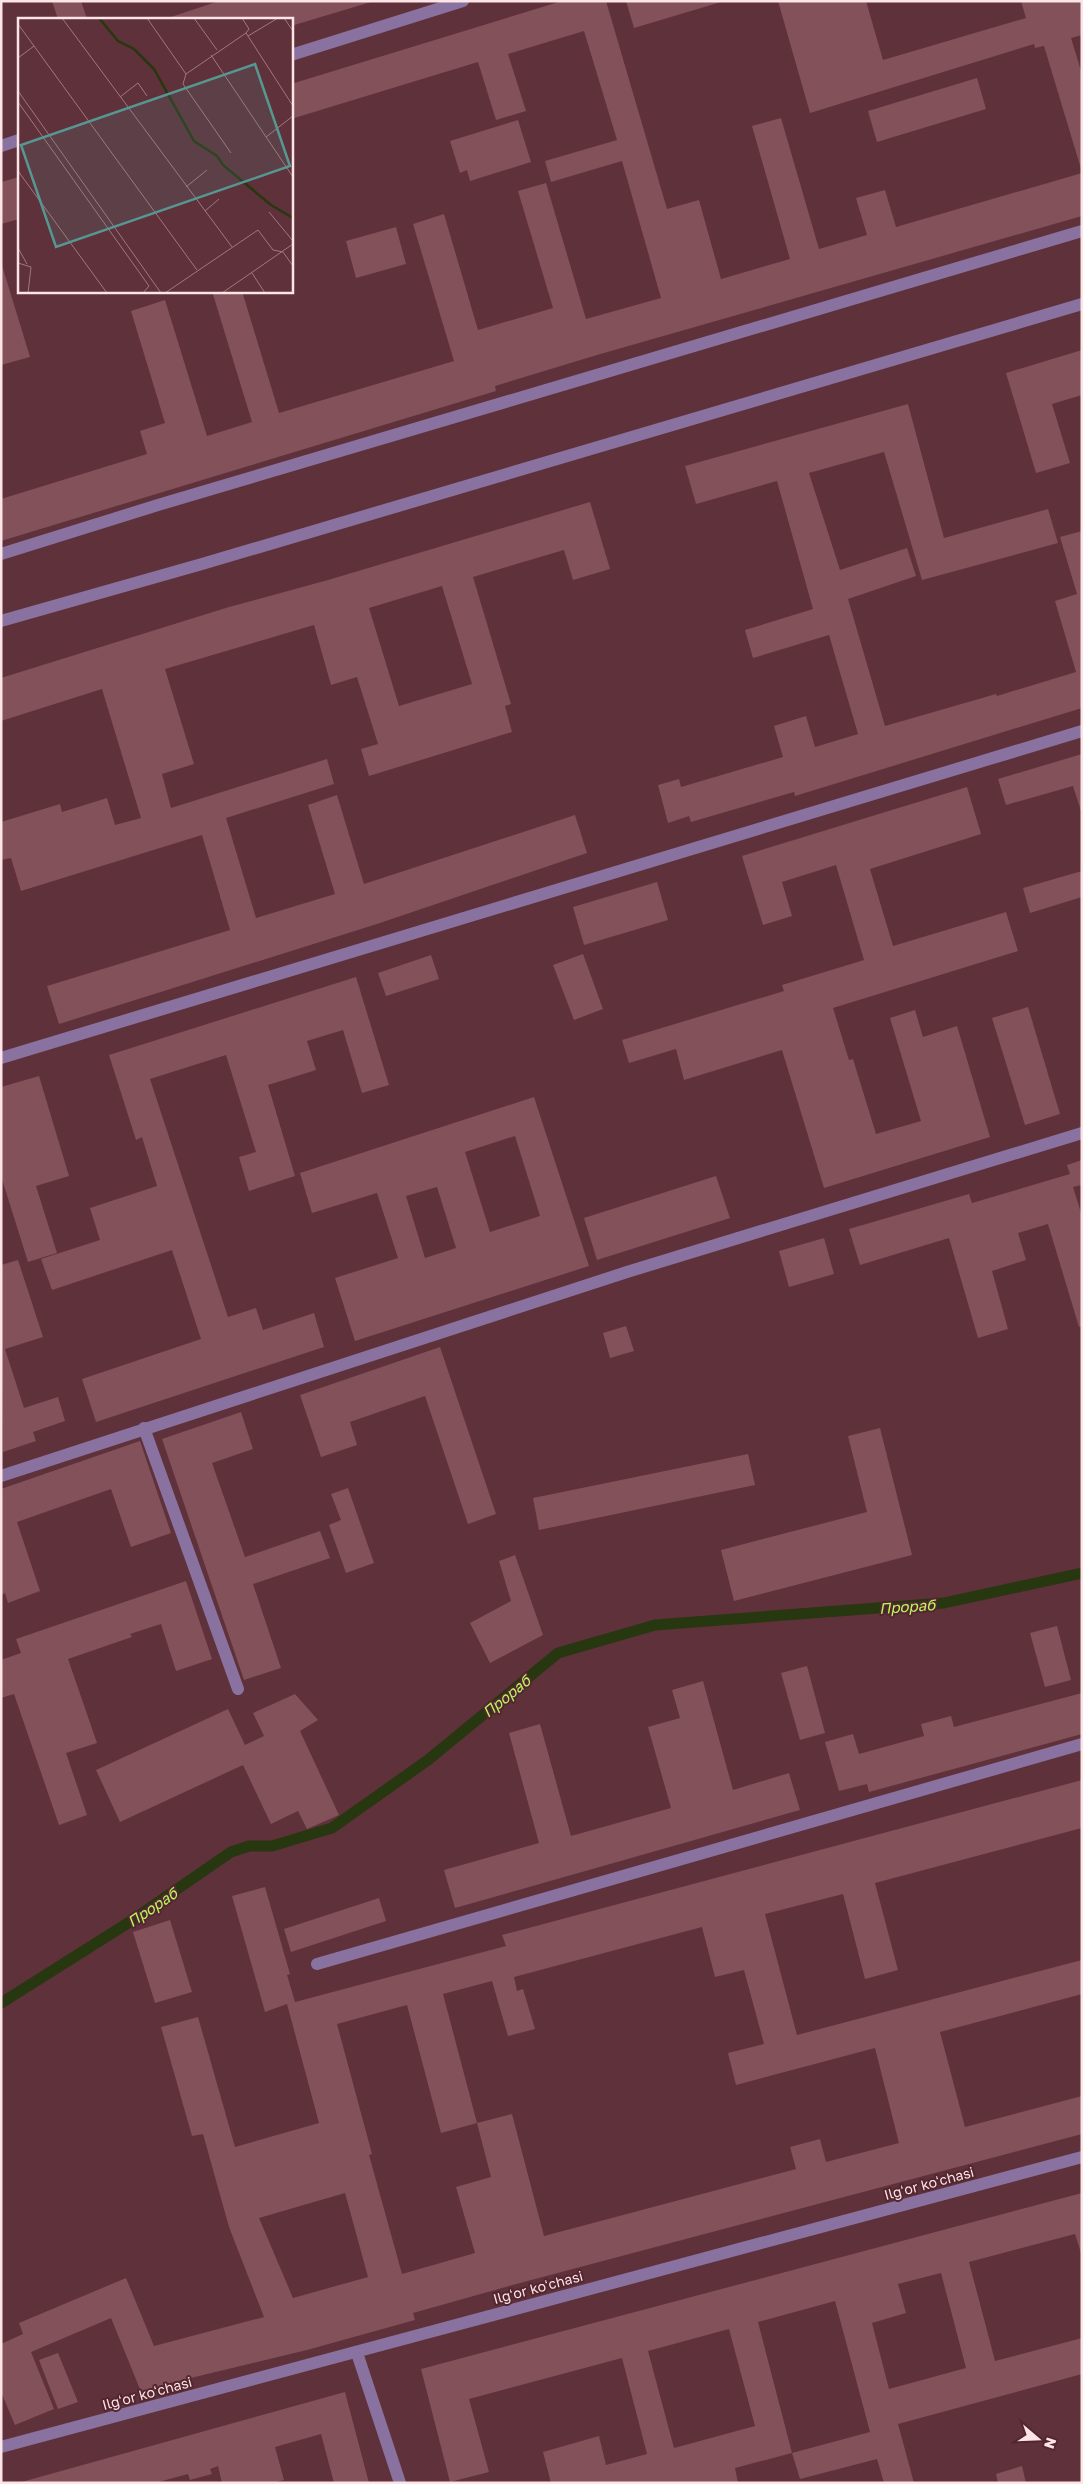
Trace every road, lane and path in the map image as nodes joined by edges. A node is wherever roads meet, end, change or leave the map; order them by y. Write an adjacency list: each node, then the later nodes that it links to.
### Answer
1 (463, 1): 2 (street)
2 (292, 55)
3 (18, 140): 4 (street)
4 (1, 146)
5 (1082, 231): 7 (street)
6 (1082, 304): 8 (street)
7 (1, 554)
8 (1, 621)
9 (1082, 730): 10 (street)
10 (1, 1058)
11 (1082, 1133): 12 (street)
12 (144, 1428): 13 (street); 14 (street)
13 (1, 1476)
14 (238, 1689)
15 (1082, 1744): 16 (street)
16 (317, 1964)
17 (1082, 2157): 18 (street, Ilgʻor koʻchasi)
18 (357, 2353): 19 (street, Ilgʻor koʻchasi); 20 (street)
19 (1, 2447)
20 (400, 2483)

